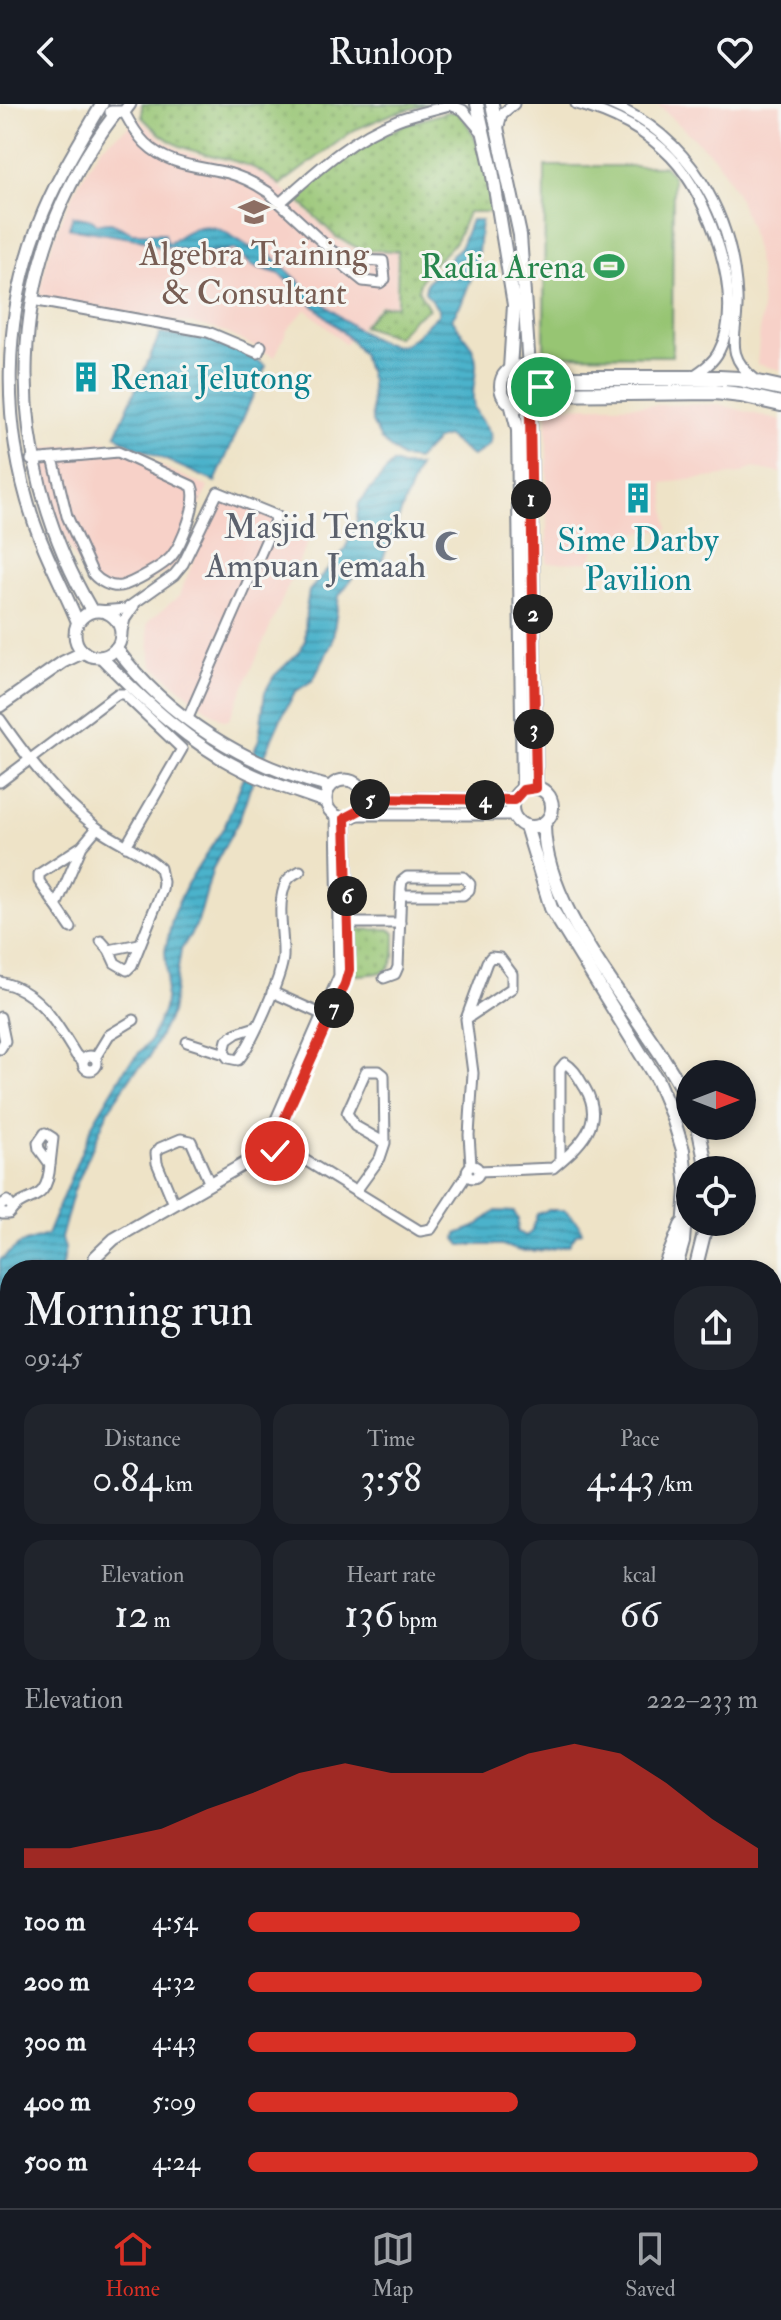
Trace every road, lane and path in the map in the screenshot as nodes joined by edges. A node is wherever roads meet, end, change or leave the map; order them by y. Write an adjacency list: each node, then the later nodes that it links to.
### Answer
1 (103, 104): 8 (street); 29 (street)
2 (477, 104): 10 (main road)
3 (492, 104): 9 (main road)
4 (514, 104): 9 (street)
5 (576, 104): 17 (street)
6 (610, 104): 18 (street)
7 (451, 105): 10 (street); 11 (street)
8 (123, 110): 11 (street); 13 (street)
9 (498, 129): 16 (main road)
10 (486, 141): 15 (main road)
11 (280, 203): 12 (street)
12 (332, 251): 12 (street)
13 (32, 300): 14 (street); 24 (street)
14 (261, 346)
15 (510, 369): 16 (main road); 21 (main road)
16 (533, 371): 17 (main road); 20 (main road)
17 (693, 376): 18 (main road)
18 (759, 382): 19 (main road)
19 (781, 388)
20 (536, 399): 21 (main road); 22 (main road); 42 (main road)
21 (511, 403): 42 (main road)
22 (781, 404)
23 (53, 458): 24 (street); 25 (street); 25 (street)
24 (31, 460): 28 (street)
25 (164, 563): 26 (street)
26 (174, 575): 27 (street); 37 (street)
27 (137, 603): 28 (street); 30 (street)
28 (95, 611): 29 (street); 30 (street)
29 (78, 623): 31 (street)
30 (121, 635): 32 (street)
31 (75, 639): 33 (street); 35 (street)
32 (116, 648): 34 (street); 37 (street)
33 (84, 652): 34 (street); 36 (street)
34 (101, 657): 44 (street)
35 (0, 698)
36 (0, 706)
37 (188, 718): 41 (street)
38 (0, 719): 39 (street)
39 (30, 761): 40 (street); 49 (street); 51 (street)
40 (0, 782)
41 (330, 787): 43 (street); 44 (street)
42 (524, 792): 43 (street); 45 (main road); 47 (main road)
43 (364, 798): 46 (street)
44 (326, 802): 46 (street)
45 (513, 814): 46 (street); 48 (main road)
46 (346, 816): 55 (street); 64 (street)
47 (544, 823): 48 (main road); 72 (main road)
48 (526, 826): 75 (main road)
49 (97, 828): 50 (street); 51 (street)
50 (82, 846): 54 (street); 54 (street)
51 (126, 846): 59 (street)
52 (300, 871): 63 (street)
53 (401, 895): 53 (street); 56 (street)
54 (56, 906): 57 (street)
55 (348, 923): 56 (street); 64 (street)
56 (400, 923): 61 (street)
57 (71, 928)
58 (101, 941): 60 (street)
59 (139, 944): 60 (street); 60 (street)
60 (109, 950)
61 (384, 978)
62 (0, 982): 67 (street)
63 (272, 992): 64 (street); 68 (street)
64 (326, 1016): 74 (street)
65 (0, 1017): 70 (street)
66 (466, 1019): 66 (street); 78 (street)
67 (134, 1020)
68 (256, 1027): 71 (street); 71 (street)
69 (187, 1042): 71 (street)
70 (0, 1049)
71 (225, 1054)
72 (676, 1083)
73 (385, 1143): 73 (street); 80 (street)
74 (275, 1144): 79 (street); 80 (street)
75 (684, 1156)
76 (560, 1162): 76 (street); 78 (street)
77 (50, 1164): 81 (street)
78 (472, 1170): 80 (street)
79 (210, 1184): 82 (street); 82 (street)
80 (356, 1191)
81 (1, 1204)
82 (174, 1204): 86 (street)
83 (679, 1236): 87 (highway)
84 (683, 1236): 88 (main road)
85 (704, 1236): 89 (main road)
86 (95, 1257)
87 (669, 1260)
88 (678, 1260)
89 (698, 1260)

